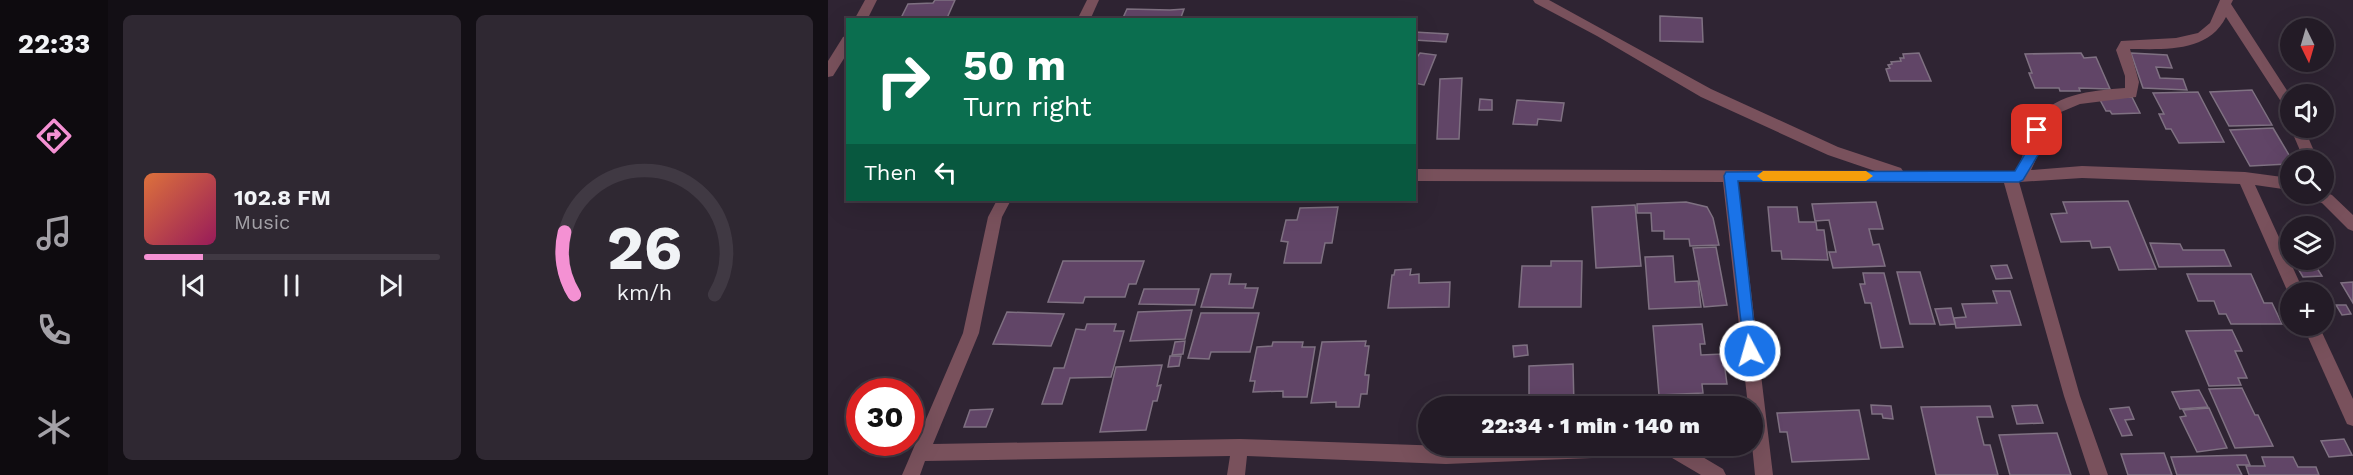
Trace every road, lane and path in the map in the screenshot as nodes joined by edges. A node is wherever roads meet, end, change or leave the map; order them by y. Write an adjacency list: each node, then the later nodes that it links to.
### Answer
1 (871, 0): 5 (street)
2 (1093, 0): 6 (street)
3 (1539, 0): 12 (street)
4 (2225, 2): 9 (street); 13 (street)
5 (861, 18)
6 (1084, 18)
7 (846, 43): 8 (street)
8 (828, 72)
9 (2280, 89)
10 (1416, 176): 11 (street)
11 (1730, 176): 12 (street); 29 (street)
12 (1910, 176): 13 (street)
13 (2015, 177): 14 (street); 30 (street)
14 (2245, 178): 15 (street); 19 (street)
15 (2280, 183)
16 (1003, 201): 22 (street)
17 (2331, 204): 18 (street)
18 (2353, 225)
19 (2292, 282)
20 (2316, 336): 21 (street)
21 (2353, 418)
22 (924, 444)
23 (1240, 447): 24 (street); 27 (street); 28 (street)
24 (924, 453)
25 (919, 456): 26 (street)
26 (911, 475)
27 (1236, 475)
28 (1717, 475)
29 (1764, 475)
30 (2098, 475)

